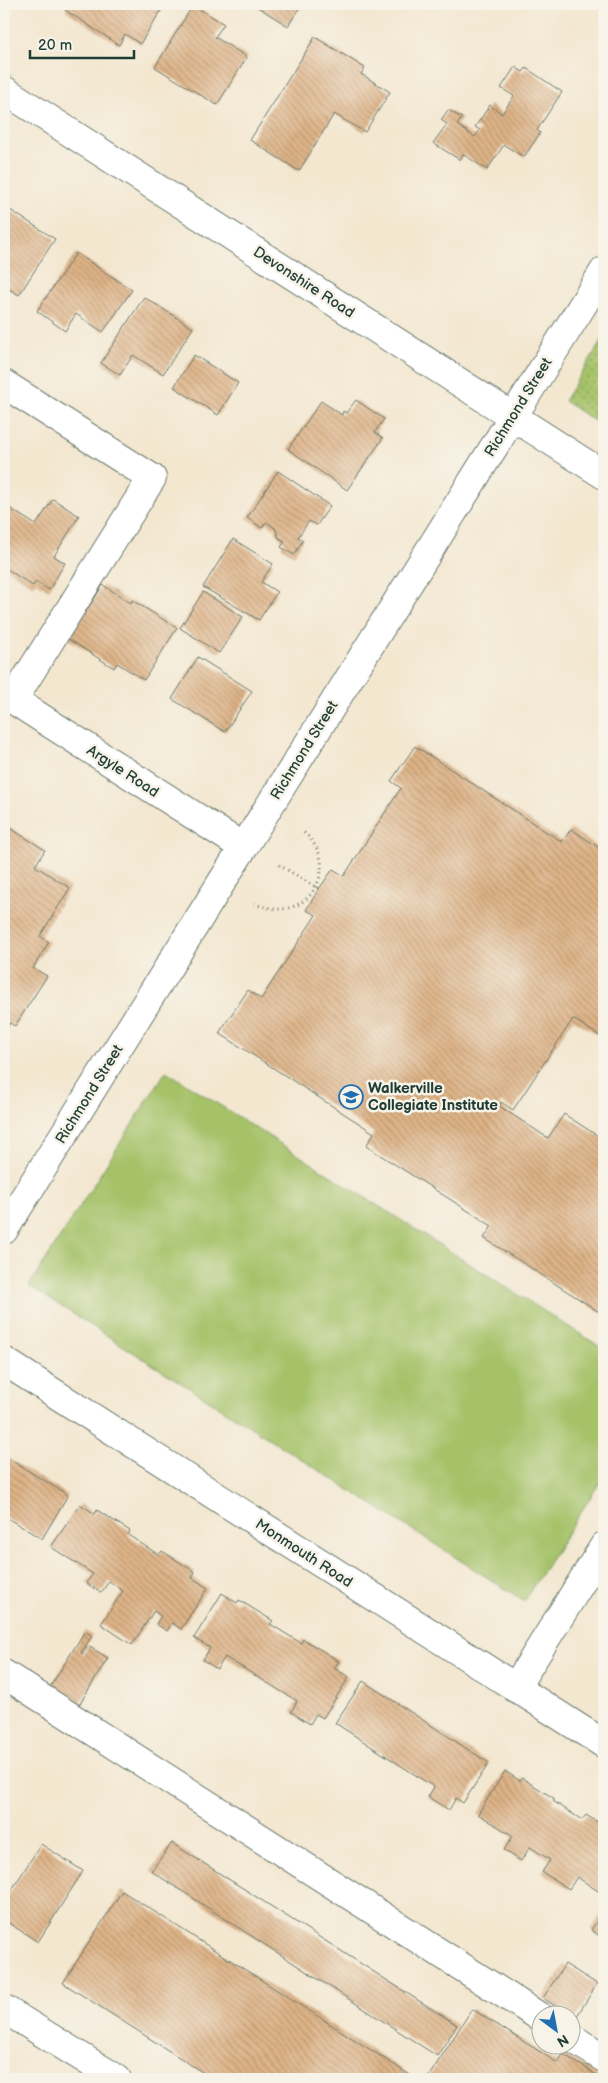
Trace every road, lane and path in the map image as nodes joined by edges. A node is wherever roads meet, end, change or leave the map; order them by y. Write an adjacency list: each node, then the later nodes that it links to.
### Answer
1 (4, 90): 4 (street, Devonshire Road)
2 (604, 270): 4 (street, Richmond Street)
3 (4, 384): 6 (street)
4 (512, 417): 5 (street, Devonshire Road); 8 (street, Richmond Street)
5 (604, 475)
6 (8, 697): 8 (street, Argyle Road)
7 (301, 830): 10 (path)
8 (243, 847): 12 (street, Richmond Street)
9 (279, 865): 10 (path)
10 (318, 888): 11 (path)
11 (254, 904)
12 (4, 1230)
13 (4, 1361): 16 (street, Monmouth Road)
14 (604, 1546): 16 (street)
15 (4, 1674): 19 (street)
16 (515, 1688): 17 (street, Monmouth Road)
17 (604, 1744)
18 (4, 2009): 22 (street)
19 (530, 2011)
20 (580, 2043): 21 (street)
21 (604, 2058)
22 (117, 2079)

